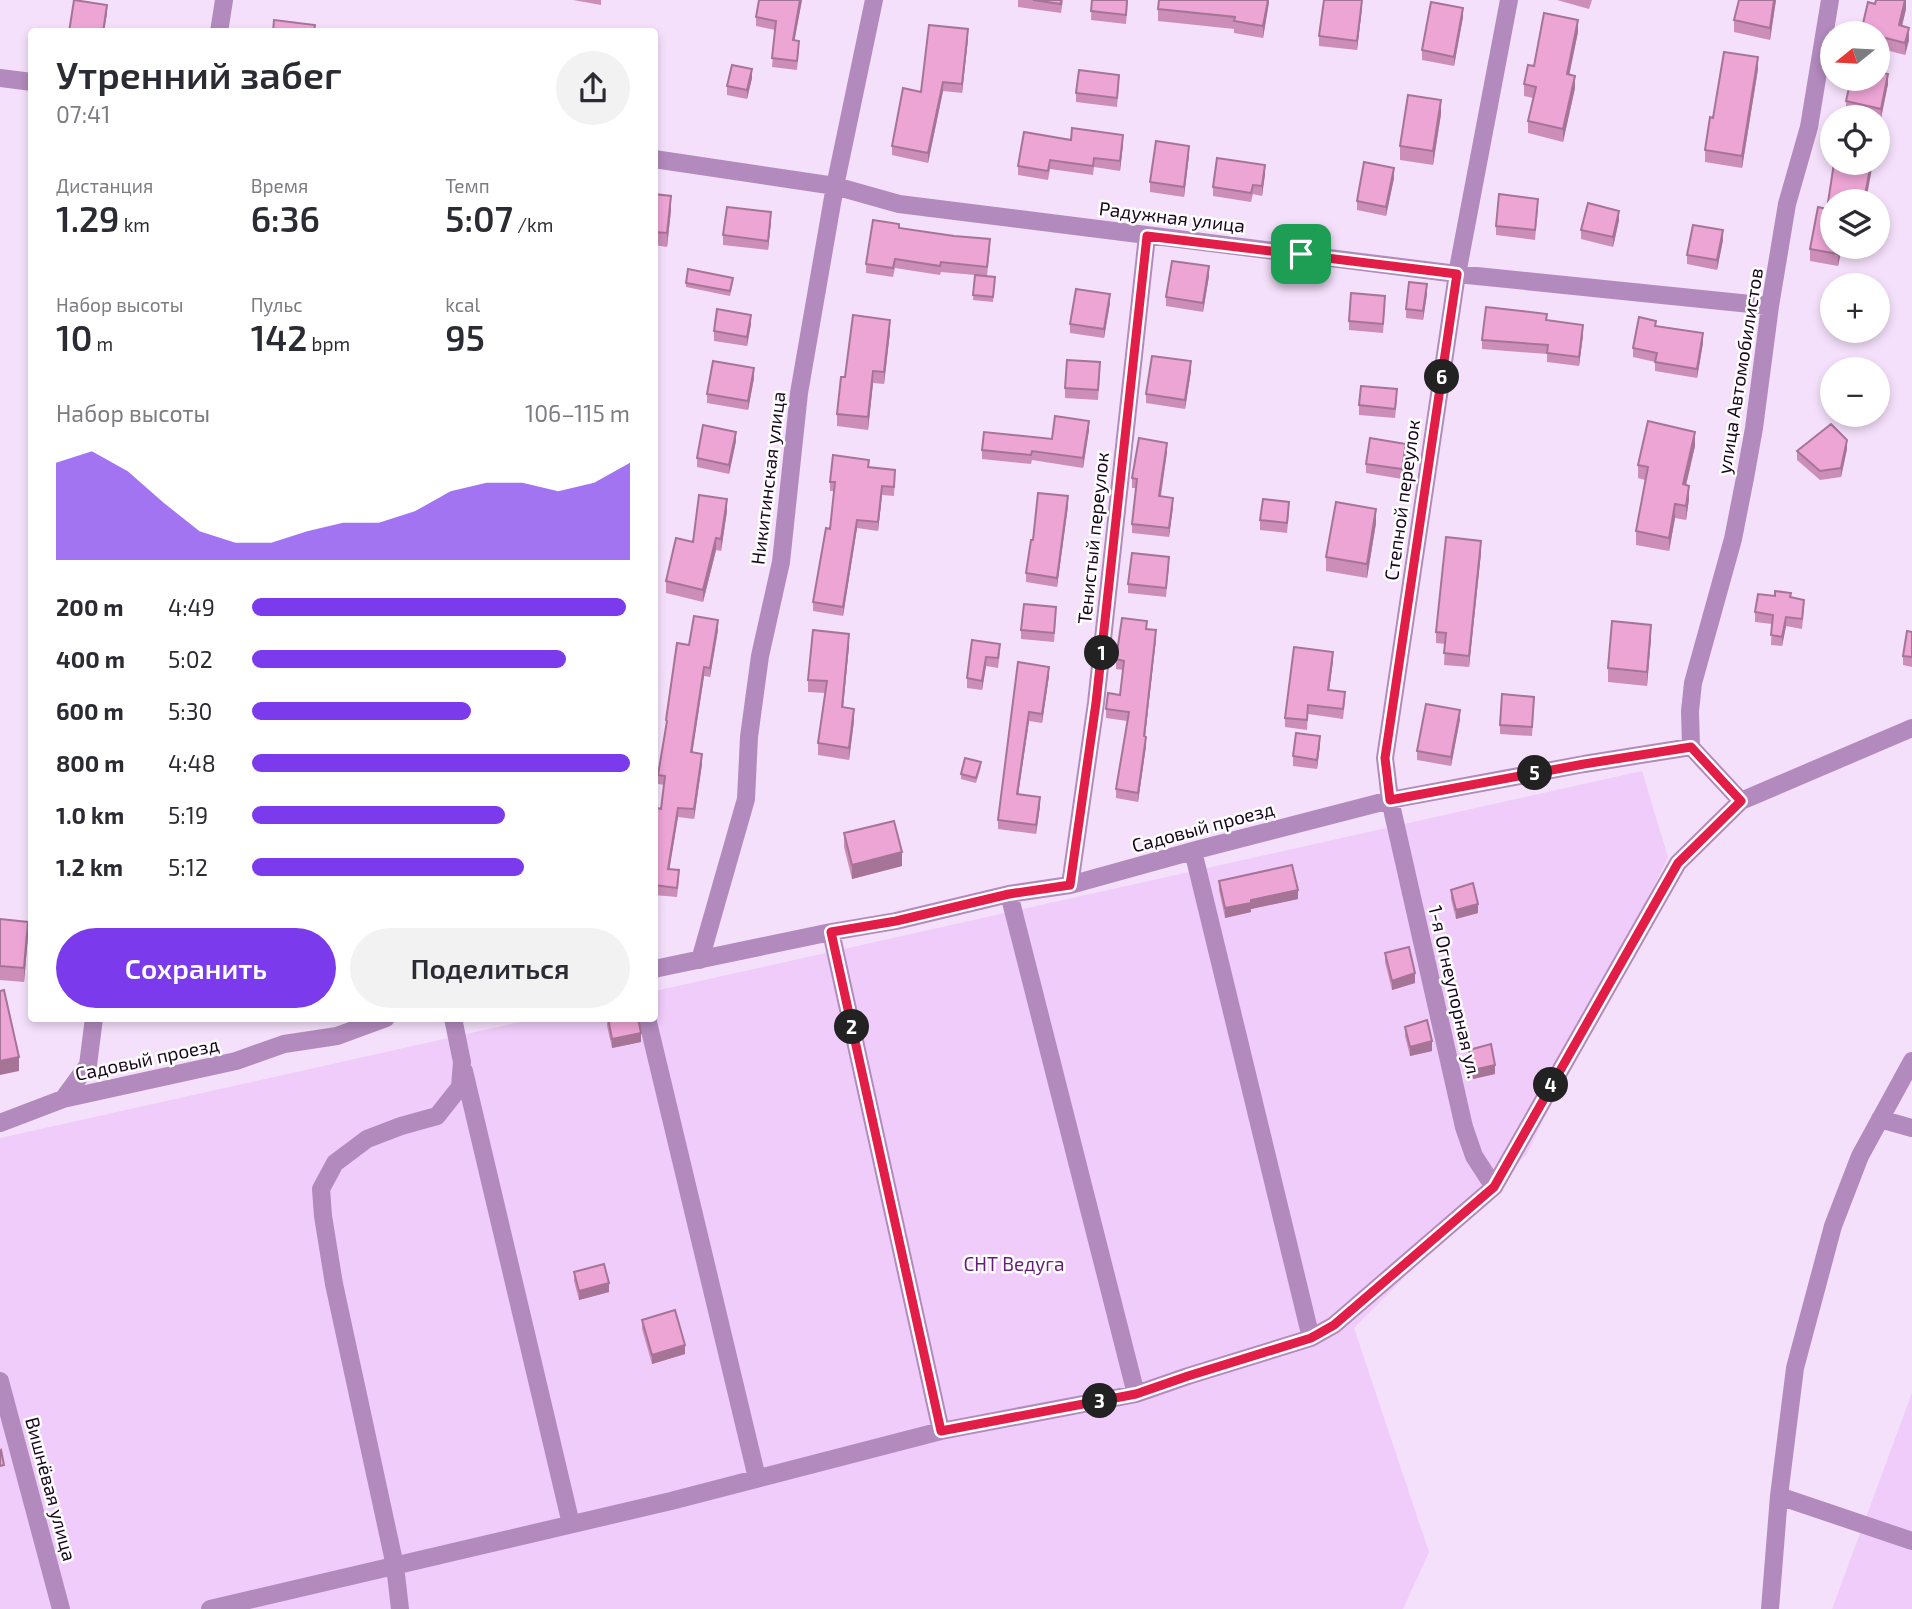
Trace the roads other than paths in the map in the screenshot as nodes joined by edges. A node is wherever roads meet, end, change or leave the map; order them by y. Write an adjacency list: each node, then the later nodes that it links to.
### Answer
1 (225, 0): 5 (street)
2 (874, 0): 9 (street, Никитинская улица)
3 (1509, 0): 11 (street, Степной переулок)
4 (1830, 0): 12 (street, улица Автомобилистов)
5 (220, 28)
6 (0, 78): 7 (street)
7 (28, 82)
8 (658, 160): 9 (street, Радужная улица)
9 (835, 186): 10 (street, Радужная улица); 21 (street, Никитинская улица)
10 (1147, 236): 11 (street, Радужная улица); 18 (street, Тенистый переулок)
11 (1457, 274): 12 (street, Радужная улица); 15 (street, Степной переулок)
12 (1770, 306): 14 (street, улица Автомобилистов)
13 (1912, 728): 16 (street)
14 (1691, 747): 15 (street, Садовый проезд); 16 (street)
15 (1390, 800): 17 (street, Садовый проезд); 33 (street, 1-я Огнеупорная ул.)
16 (1741, 801): 33 (street)
17 (1193, 851): 18 (street, Садовый проезд); 34 (street)
18 (1070, 885): 19 (street, Садовый проезд)
19 (1009, 894): 20 (street, Садовый проезд); 36 (street)
20 (831, 932): 21 (street, Садовый проезд); 37 (street)
21 (701, 960): 22 (street, Садовый проезд)
22 (658, 968)
23 (93, 1022): 29 (street)
24 (375, 1022): 29 (street, Садовый проезд)
25 (454, 1022): 28 (street)
26 (648, 1022): 38 (street)
27 (1912, 1061): 30 (street)
28 (462, 1062): 40 (street); 42 (street)
29 (63, 1099): 31 (street, Садовый проезд)
30 (1880, 1119): 32 (street); 39 (street)
31 (0, 1123)
32 (1912, 1128)
33 (1494, 1187): 34 (street)
34 (1311, 1338): 36 (street)
35 (0, 1381): 44 (street, Вишнёвая улица)
36 (1136, 1394): 37 (street)
37 (941, 1431): 38 (street)
38 (757, 1478): 40 (street)
39 (1779, 1496): 41 (street); 46 (street)
40 (571, 1524): 42 (street)
41 (1912, 1541)
42 (395, 1566): 43 (street); 45 (street)
43 (220, 1608)
44 (61, 1609)
45 (400, 1609)
46 (1770, 1609)

